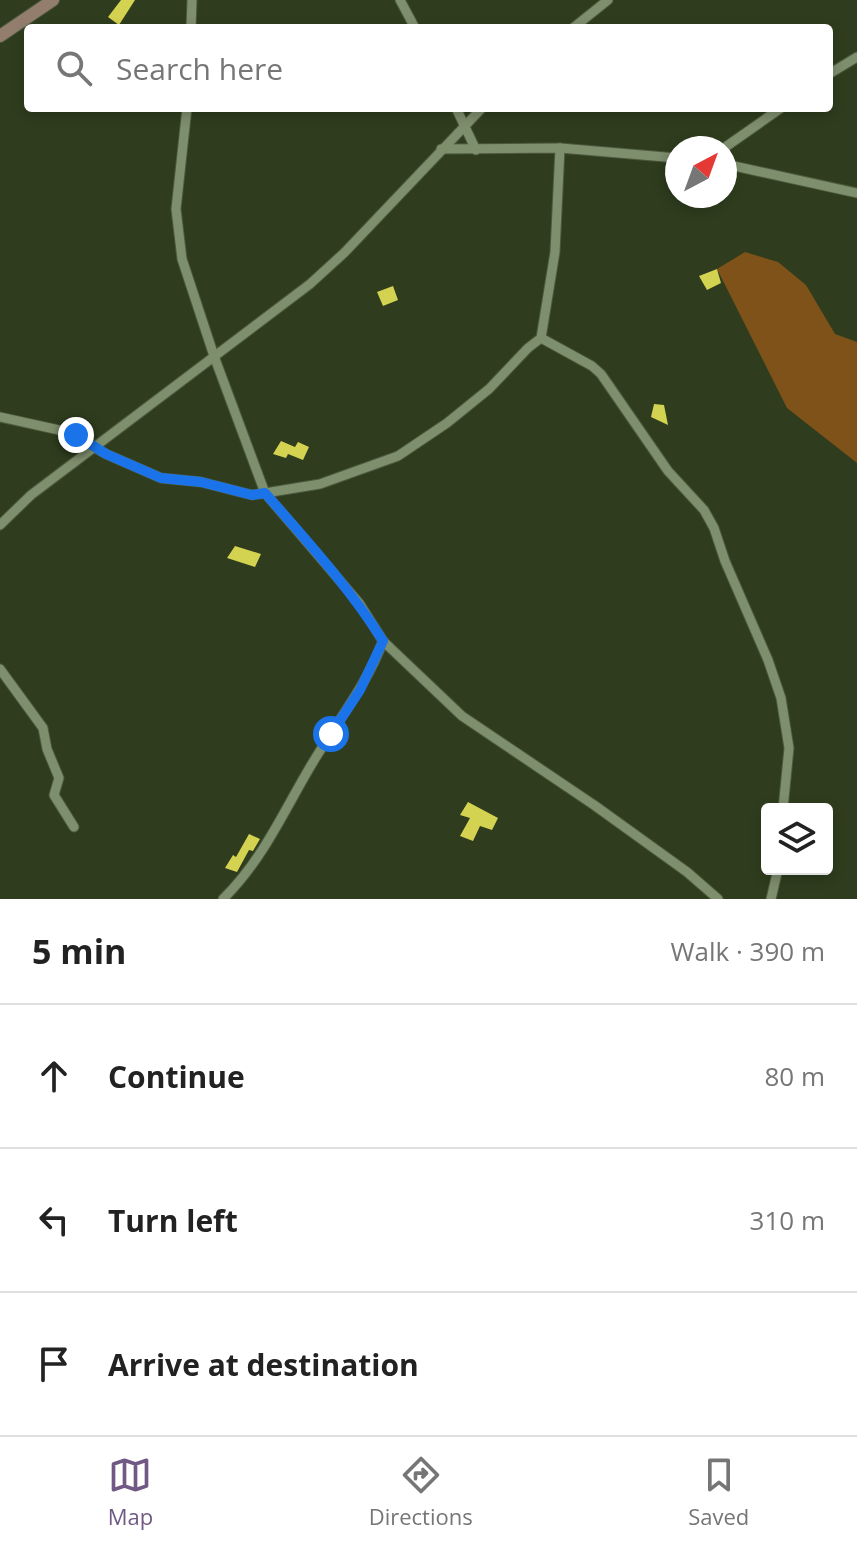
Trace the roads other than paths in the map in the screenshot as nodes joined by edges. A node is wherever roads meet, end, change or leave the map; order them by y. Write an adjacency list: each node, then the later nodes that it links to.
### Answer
1 (53, 0): 8 (main road)
2 (192, 0): 5 (street)
3 (400, 0): 6 (street)
4 (608, 0): 7 (street)
5 (191, 24)
6 (413, 24)
7 (578, 24)
8 (0, 36)
9 (857, 57): 10 (street)
10 (833, 72)
11 (187, 112): 24 (street)
12 (458, 112): 15 (street)
13 (478, 112): 15 (street)
14 (775, 112): 16 (street)
15 (465, 125): 18 (street); 19 (street)
16 (737, 139)
17 (560, 148): 19 (street); 20 (street); 23 (street)
18 (441, 149): 19 (street); 24 (street)
19 (476, 150)
20 (665, 157)
21 (737, 167): 22 (street)
22 (857, 193)
23 (541, 338): 27 (street); 31 (street)
24 (214, 356): 26 (street); 27 (street)
25 (0, 417): 26 (street)
26 (94, 448): 27 (street); 28 (street)
27 (265, 493): 29 (street)
28 (0, 525)
29 (383, 641): 34 (street); 35 (street)
30 (0, 669): 32 (street)
31 (784, 803)
32 (74, 827)
33 (777, 875): 36 (street)
34 (223, 899)
35 (718, 899)
36 (771, 899)

